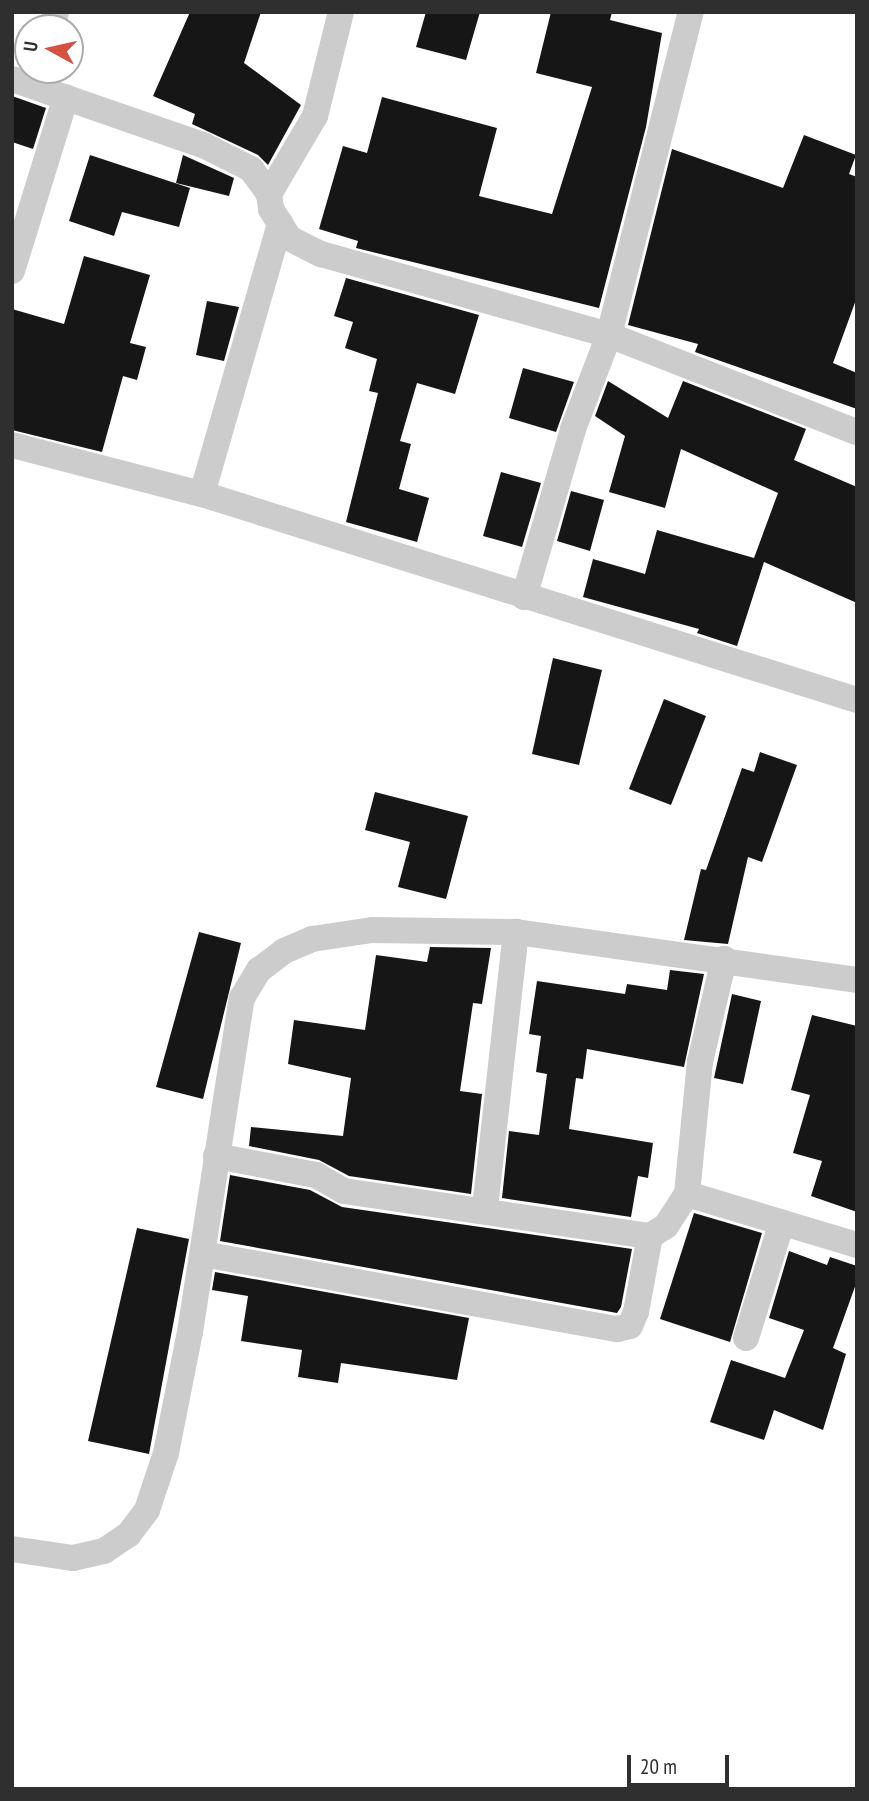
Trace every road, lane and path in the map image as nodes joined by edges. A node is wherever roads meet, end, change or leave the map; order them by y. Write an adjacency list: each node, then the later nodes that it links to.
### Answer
1 (341, 12): 5 (street)
2 (691, 12): 8 (street)
3 (39, 84): 4 (street)
4 (66, 97): 5 (street); 7 (street)
5 (269, 194): 6 (street)
6 (280, 223): 8 (street); 11 (street)
7 (12, 271)
8 (609, 335): 9 (street); 12 (street)
9 (857, 432)
10 (12, 445): 11 (street)
11 (202, 494): 12 (street)
12 (524, 597): 13 (street)
13 (857, 700)
14 (516, 932): 15 (street); 17 (street); 19 (street)
15 (724, 959): 16 (street); 18 (street)
16 (857, 980)
17 (216, 1156): 19 (street); 23 (street)
18 (687, 1194): 20 (street); 21 (street)
19 (485, 1208): 21 (street)
20 (782, 1222): 22 (street); 24 (street)
21 (650, 1236): 23 (street)
22 (857, 1245)
23 (203, 1254): 25 (street)
24 (746, 1338)
25 (12, 1549)

